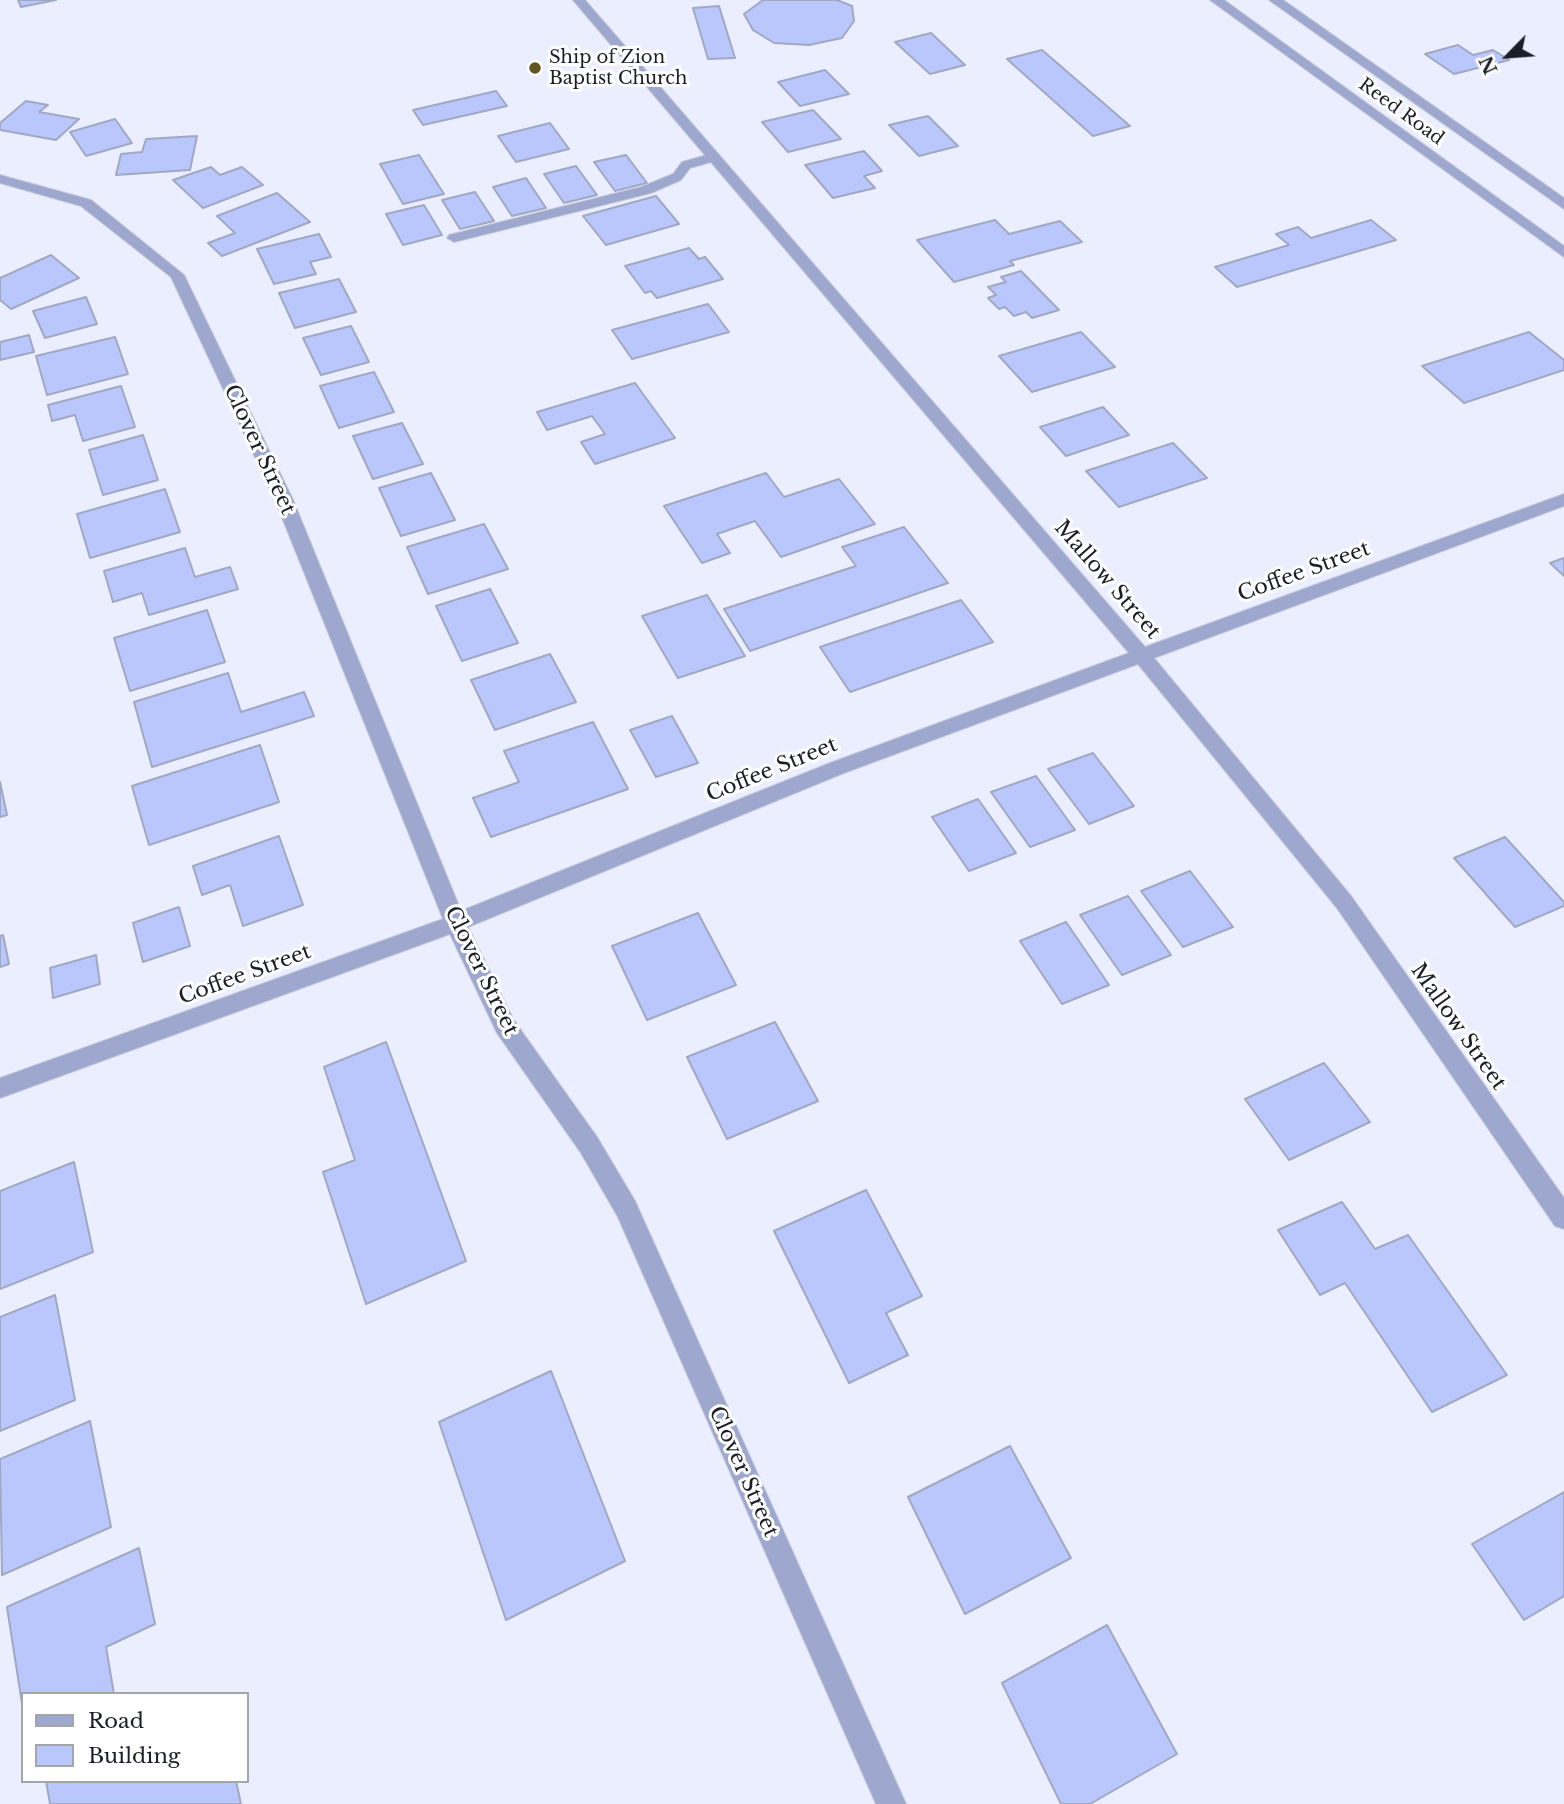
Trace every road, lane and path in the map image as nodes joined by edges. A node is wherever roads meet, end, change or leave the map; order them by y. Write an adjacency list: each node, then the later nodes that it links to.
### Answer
1 (579, 0): 6 (street, Mallow Street)
2 (1216, 0): 5 (street, Reed Road)
3 (1275, 0): 4 (street, Reed Road)
4 (1349, 52): 5 (street); 8 (street, Reed Road)
5 (1304, 63): 10 (street, Reed Road)
6 (714, 158): 9 (lane); 12 (street, Mallow Street)
7 (0, 179): 13 (street, Clover Street)
8 (1564, 205)
9 (454, 238)
10 (1564, 253)
11 (1564, 500): 12 (street, Coffee Street)
12 (1142, 656): 13 (street, Coffee Street); 15 (street, Mallow Street)
13 (455, 923): 14 (street, Coffee Street); 16 (street, Clover Street)
14 (0, 1087)
15 (1564, 1218)
16 (891, 1804)

